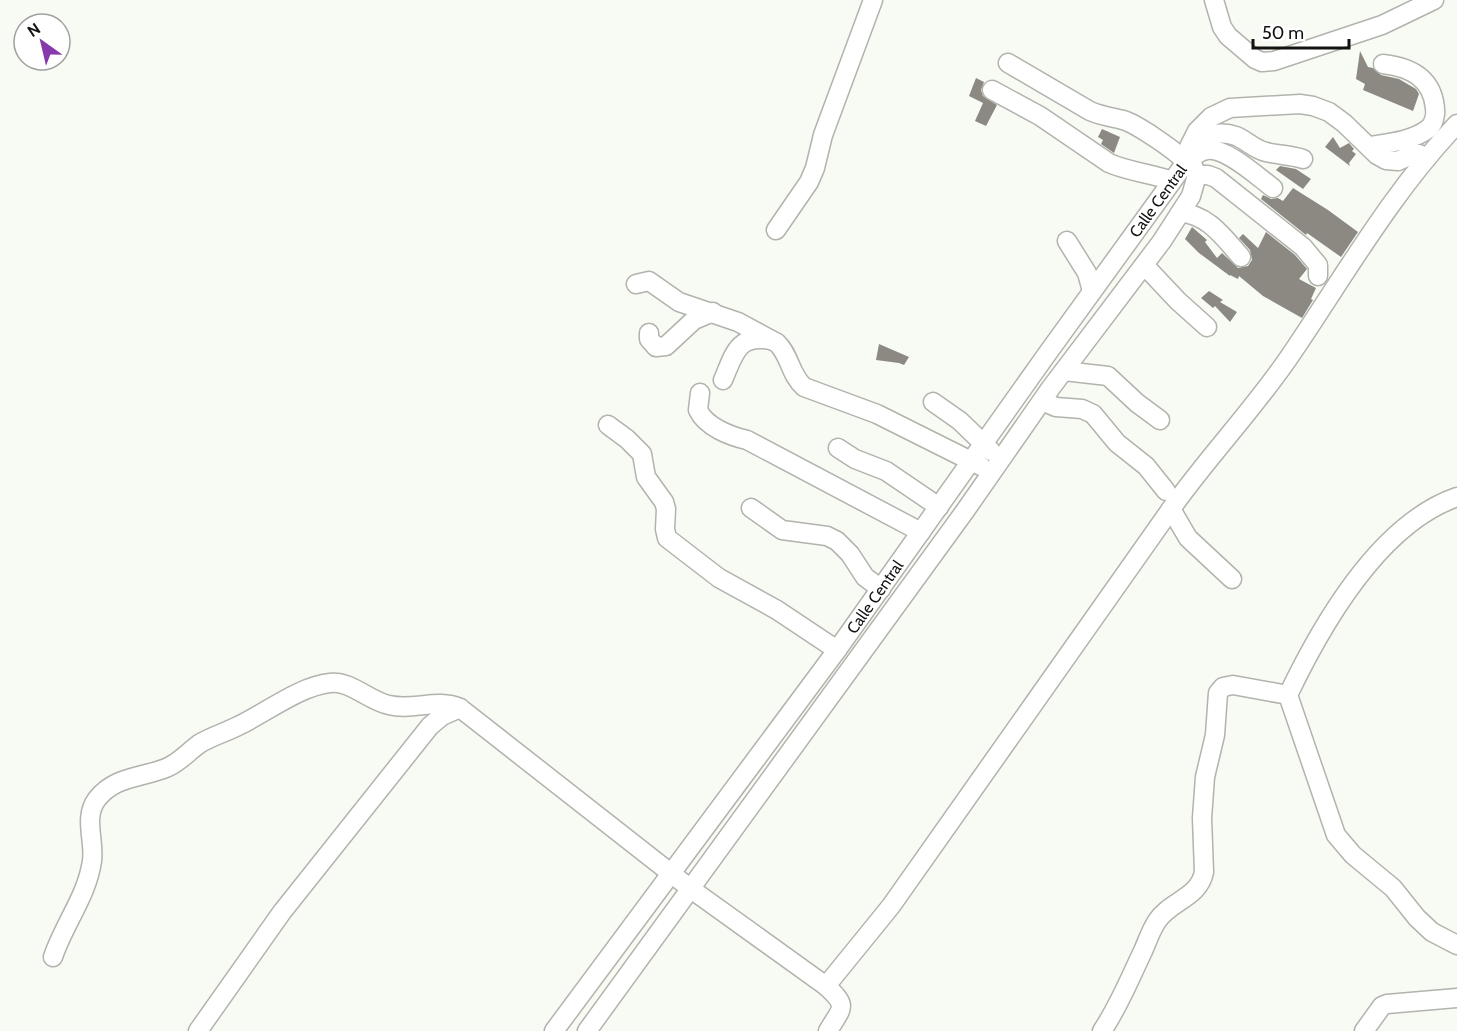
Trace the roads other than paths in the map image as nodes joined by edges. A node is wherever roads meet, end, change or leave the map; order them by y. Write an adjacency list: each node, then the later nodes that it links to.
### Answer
1 (873, 0): 15 (street)
2 (1214, 0): 3 (street)
3 (1434, 0)
4 (1008, 63): 11 (street)
5 (1383, 64): 8 (street)
6 (992, 90): 12 (street)
7 (1457, 124): 9 (street)
8 (1370, 146): 9 (street, Calle Central); 11 (street, Calle Central)
9 (1427, 158): 41 (street)
10 (1303, 159): 11 (street)
11 (1190, 161): 12 (street, Calle Central); 13 (street); 14 (street, Calle Central); 19 (street)
12 (1172, 181): 21 (street, Calle Central)
13 (1273, 188)
14 (1180, 213): 17 (street); 18 (street, Calle Central)
15 (776, 230)
16 (1067, 241): 21 (street)
17 (1240, 257)
18 (1144, 265): 23 (street); 26 (street, Calle Central)
19 (1318, 276)
20 (636, 284): 22 (street)
21 (1092, 291): 33 (street, Calle Central)
22 (713, 312): 24 (street); 25 (street)
23 (1207, 327)
24 (649, 333)
25 (771, 340): 27 (street); 35 (street)
26 (1064, 371): 29 (street, Calle Central); 31 (street)
27 (723, 380)
28 (700, 393): 42 (street)
29 (1042, 401): 36 (street, Calle Central); 37 (street)
30 (933, 402): 33 (street)
31 (1160, 420)
32 (608, 425): 45 (street)
33 (984, 444): 35 (street, Calle Central); 36 (street)
34 (837, 448): 39 (street)
35 (972, 460): 36 (street); 39 (street, Calle Central)
36 (997, 466): 49 (street, Calle Central)
37 (1166, 491)
38 (1457, 496): 46 (street)
39 (939, 507): 42 (street, Calle Central)
40 (751, 508): 44 (street)
41 (1171, 509): 43 (street); 52 (street)
42 (921, 532): 44 (street, Calle Central)
43 (1232, 579)
44 (881, 589): 45 (street, Calle Central)
45 (837, 650): 48 (street, Calle Central)
46 (1288, 695): 50 (street); 58 (street)
47 (460, 708): 48 (street); 51 (street); 54 (street)
48 (670, 873): 49 (street); 55 (street, Calle Central)
49 (691, 889): 52 (street); 56 (street, Calle Central)
50 (1457, 945)
51 (53, 957)
52 (826, 987): 57 (street)
53 (1457, 998): 59 (street)
54 (198, 1031)
55 (554, 1031)
56 (587, 1031)
57 (828, 1031)
58 (1102, 1031)
59 (1364, 1031)

